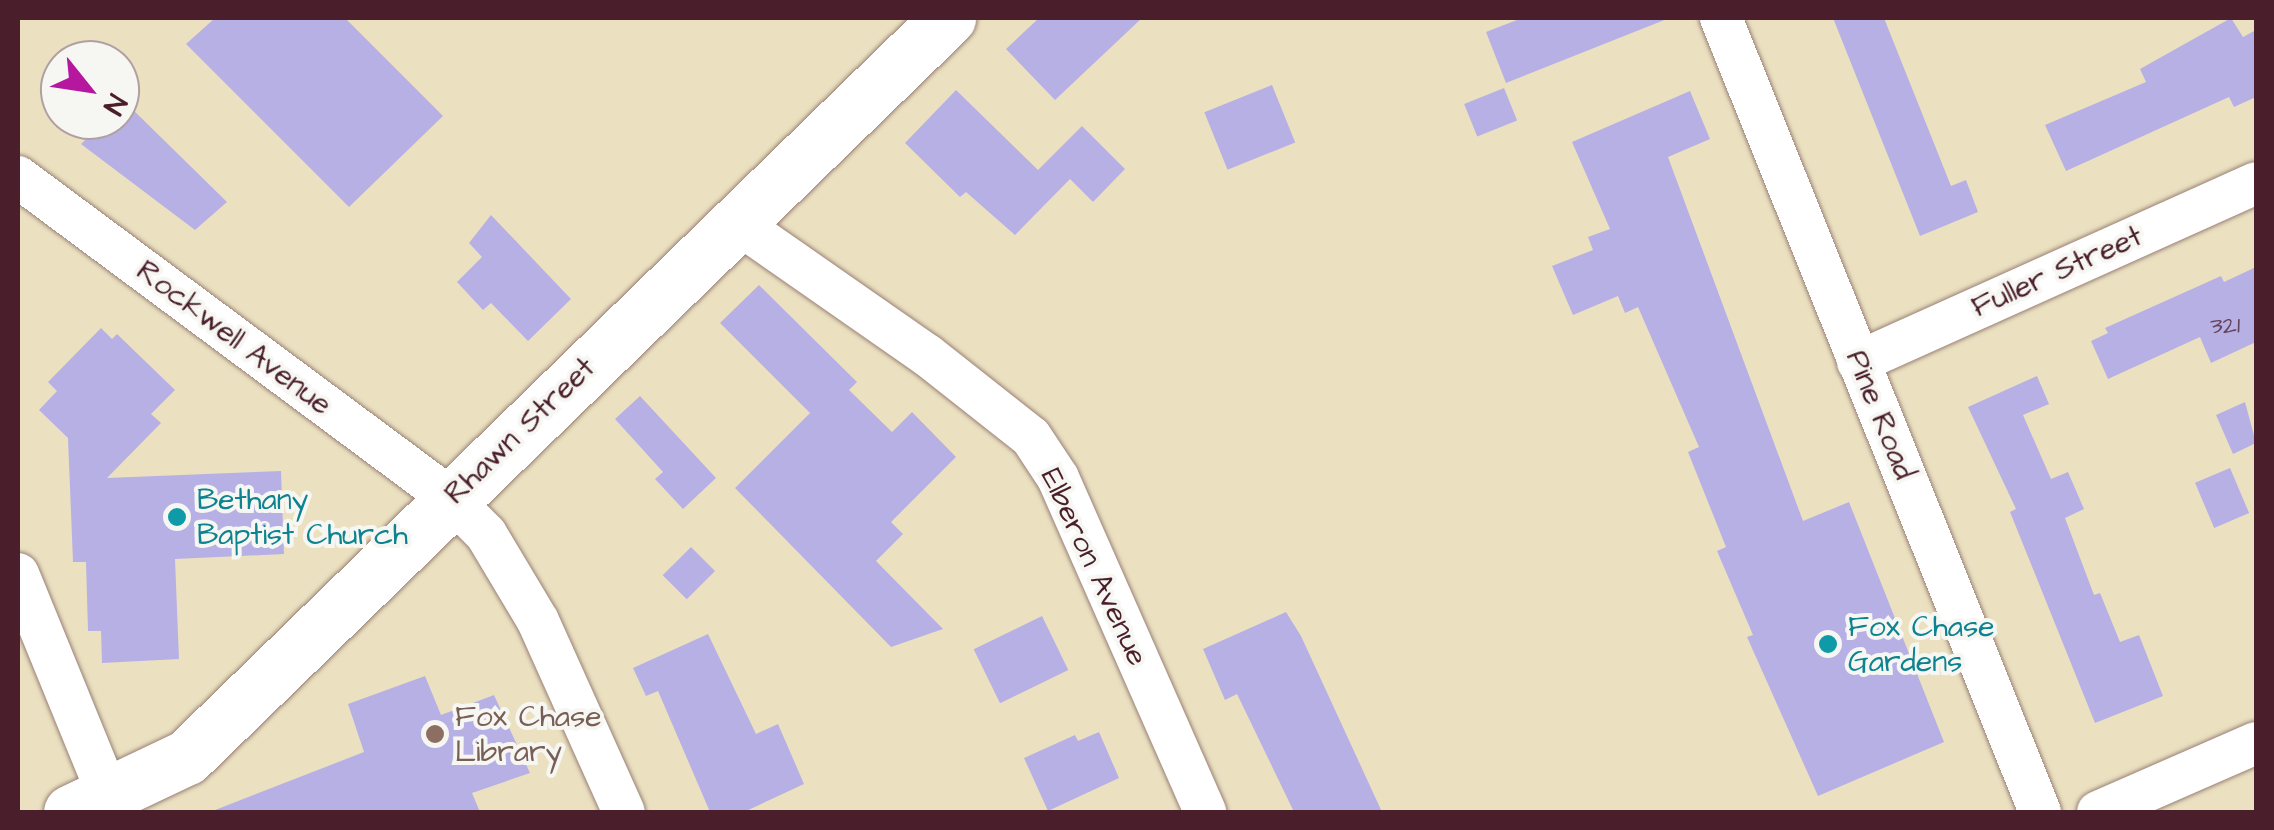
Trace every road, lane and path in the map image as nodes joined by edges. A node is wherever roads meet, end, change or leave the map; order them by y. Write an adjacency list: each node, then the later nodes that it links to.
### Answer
1 (948, 18): 5 (main road, Rhawn Street)
2 (1721, 18): 6 (street, Pine Road)
3 (18, 177): 7 (street, Rockwell Avenue)
4 (2256, 183): 6 (street, Fuller Street)
5 (736, 222): 7 (main road, Rhawn Street); 12 (street, Elberon Avenue)
6 (1858, 362): 13 (street, Pine Road)
7 (450, 498): 10 (main road, Rhawn Street); 11 (street, Rockwell Avenue)
8 (18, 574): 10 (street)
9 (2256, 743): 14 (street)
10 (90, 805)
11 (624, 812)
12 (1204, 812)
13 (2040, 812)
14 (2098, 812)

